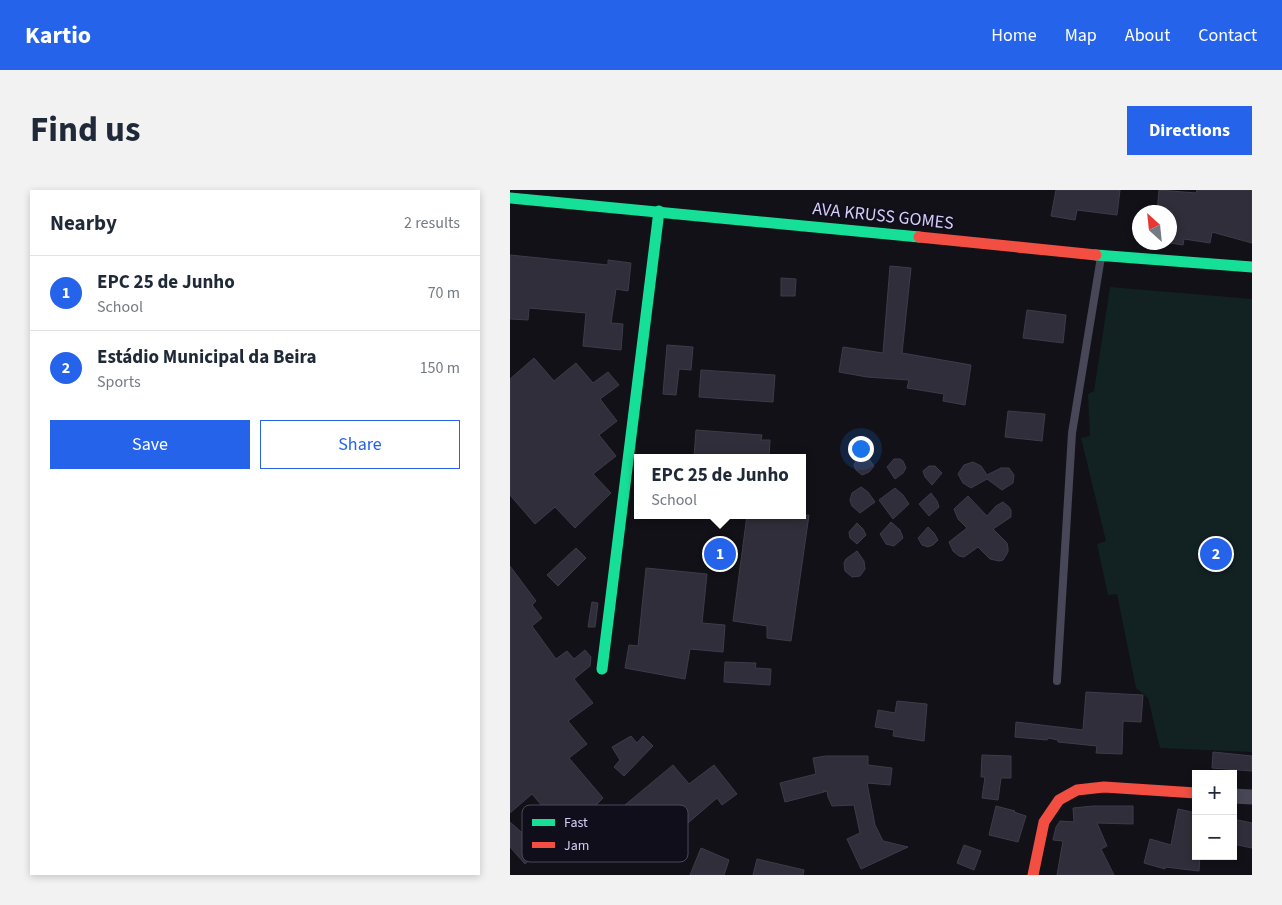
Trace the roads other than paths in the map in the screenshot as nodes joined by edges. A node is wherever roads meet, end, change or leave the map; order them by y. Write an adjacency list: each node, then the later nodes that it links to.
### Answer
1 (510, 198): 2 (street, AVA KRUSS GOMES)
2 (659, 212): 3 (street, AVA KRUSS GOMES); 5 (street)
3 (1101, 255): 4 (street, AVA KRUSS GOMES); 6 (lane)
4 (1252, 267)
5 (602, 669)
6 (1057, 682)
7 (1192, 793): 10 (street)
8 (1237, 796): 9 (street)
9 (1252, 797)
10 (1033, 875)

